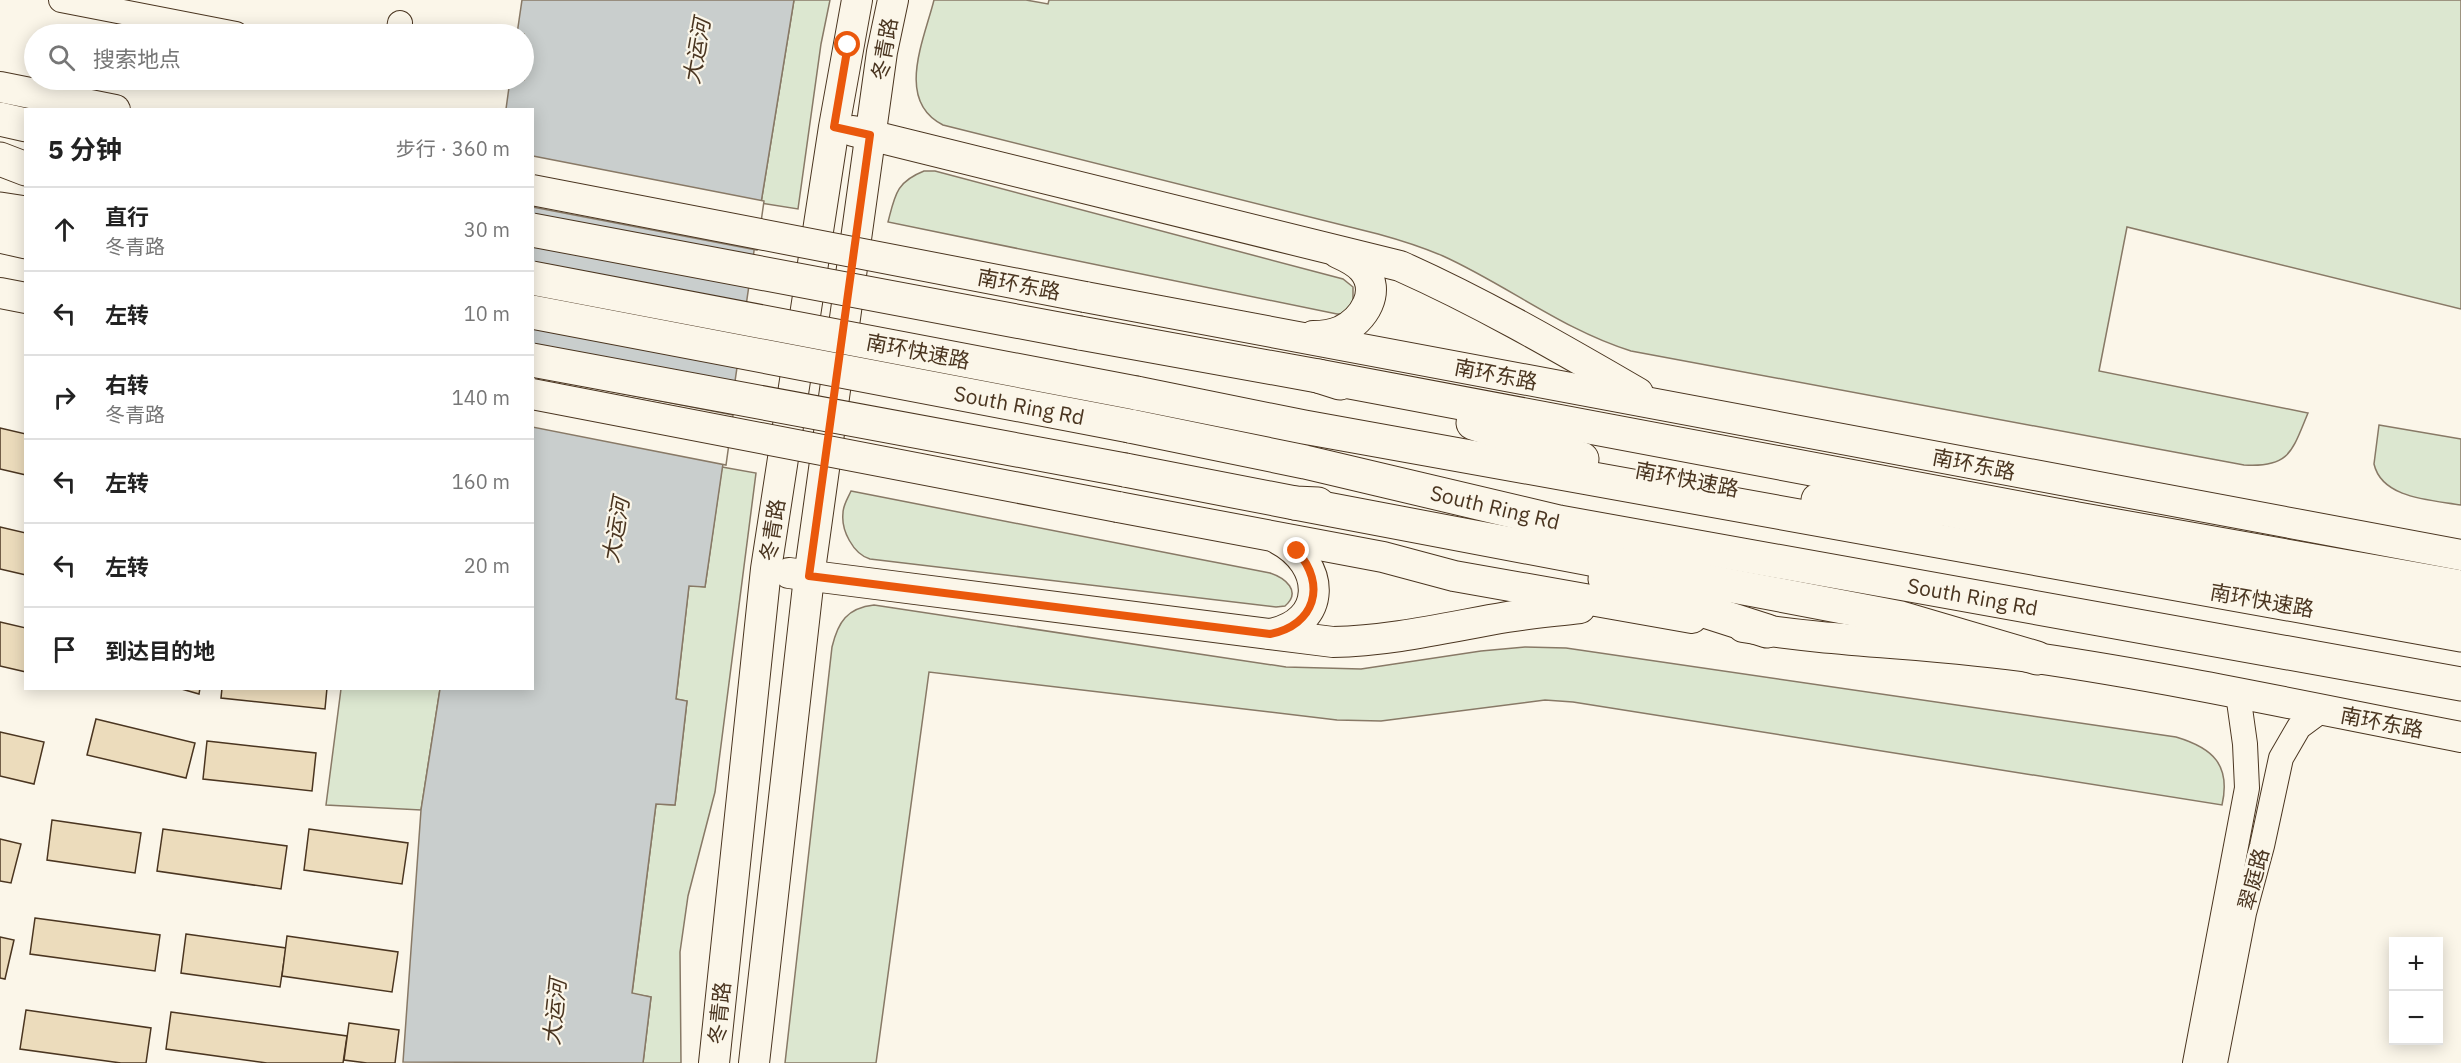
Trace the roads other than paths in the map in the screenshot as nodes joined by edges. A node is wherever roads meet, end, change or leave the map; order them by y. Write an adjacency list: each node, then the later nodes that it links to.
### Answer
1 (61, 0): 4 (street)
2 (857, 0): 10 (main road, 冬青路)
3 (892, 0): 11 (main road, 冬青路)
4 (109, 5): 5 (street)
5 (192, 24)
6 (0, 87): 7 (main road)
7 (105, 108)
8 (0, 119): 9 (highway)
9 (24, 125)
10 (834, 127): 11 (main road); 46 (main road, 冬青路)
11 (870, 135): 22 (main road); 47 (main road, 冬青路)
12 (0, 159): 13 (highway)
13 (24, 168)
14 (0, 175): 15 (highway)
15 (24, 180)
16 (534, 190): 29 (main road, 南环东路, bridge)
17 (0, 208): 18 (highway)
18 (24, 213)
19 (534, 230): 31 (highway, bridge)
20 (0, 236): 21 (highway)
21 (24, 242)
22 (1325, 246): 29 (main road); 33 (main road)
23 (0, 258): 24 (highway)
24 (24, 263)
25 (534, 278): 34 (highway, 南环快速路, bridge)
26 (0, 293): 27 (main road)
27 (24, 298)
28 (534, 312): 41 (highway, South Ring Rd, bridge)
29 (1302, 337): 33 (main road, 南环东路)
30 (534, 360): 37 (highway, bridge)
31 (1318, 376): 35 (highway); 40 (highway)
32 (534, 394): 43 (main road, 南环东路, bridge)
33 (1659, 405): 44 (main road, 南环东路)
34 (1304, 427): 35 (highway, 南环快速路); 45 (highway, 南环快速路)
35 (1582, 459): 36 (highway, 南环快速路)
36 (1788, 497): 38 (highway); 45 (highway, 南环快速路)
37 (1295, 503): 39 (highway); 42 (highway)
38 (1924, 510): 40 (highway); 50 (street)
39 (1435, 513): 41 (highway); 58 (highway)
40 (2072, 518): 48 (highway)
41 (1559, 522): 54 (highway, South Ring Rd)
42 (1463, 534): 51 (highway); 55 (highway)
43 (1275, 537): 49 (main road, 南环东路); 52 (main road)
44 (2461, 555)
45 (2064, 564): 53 (highway, 南环快速路)
46 (766, 570): 47 (main road); 61 (main road, 冬青路)
47 (809, 576): 52 (main road); 62 (main road, 冬青路)
48 (2461, 587)
49 (1611, 605): 51 (main road, 南环东路); 52 (main road)
50 (2461, 612)
51 (1767, 631): 55 (main road, 南环东路)
52 (1270, 634)
53 (2461, 635)
54 (2315, 656): 56 (highway, South Ring Rd); 58 (highway)
55 (2037, 658): 57 (main road, 南环东路)
56 (2461, 684)
57 (2238, 694): 59 (main road, 南环东路); 63 (street, 翠庭路)
58 (2461, 702)
59 (2322, 710): 60 (main road, 南环东路); 64 (street, 翠庭路)
60 (2461, 737)
61 (714, 1063)
62 (754, 1063)
63 (2195, 1063)
64 (2215, 1063)

